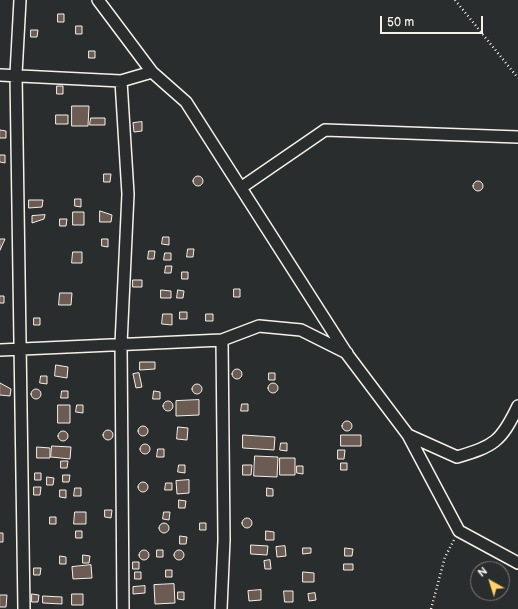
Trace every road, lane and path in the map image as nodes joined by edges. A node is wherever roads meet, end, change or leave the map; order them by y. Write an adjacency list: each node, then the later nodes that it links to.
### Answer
1 (20, 0): 6 (street)
2 (98, 0): 4 (street)
3 (455, 0): 7 (path)
4 (152, 72): 8 (street); 10 (street)
5 (0, 74): 6 (street)
6 (16, 74): 8 (street); 14 (street)
7 (518, 78)
8 (121, 81): 12 (street)
9 (518, 137): 10 (street)
10 (242, 187): 15 (street)
11 (222, 340): 12 (street); 15 (street); 22 (street)
12 (121, 344): 14 (street); 21 (street)
13 (0, 350): 14 (street)
14 (21, 350): 20 (street)
15 (347, 354): 17 (street)
16 (518, 406): 17 (street)
17 (408, 435): 18 (street)
18 (459, 531): 19 (street); 23 (path)
19 (518, 563)
20 (24, 609)
21 (123, 609)
22 (221, 609)
23 (431, 609)

